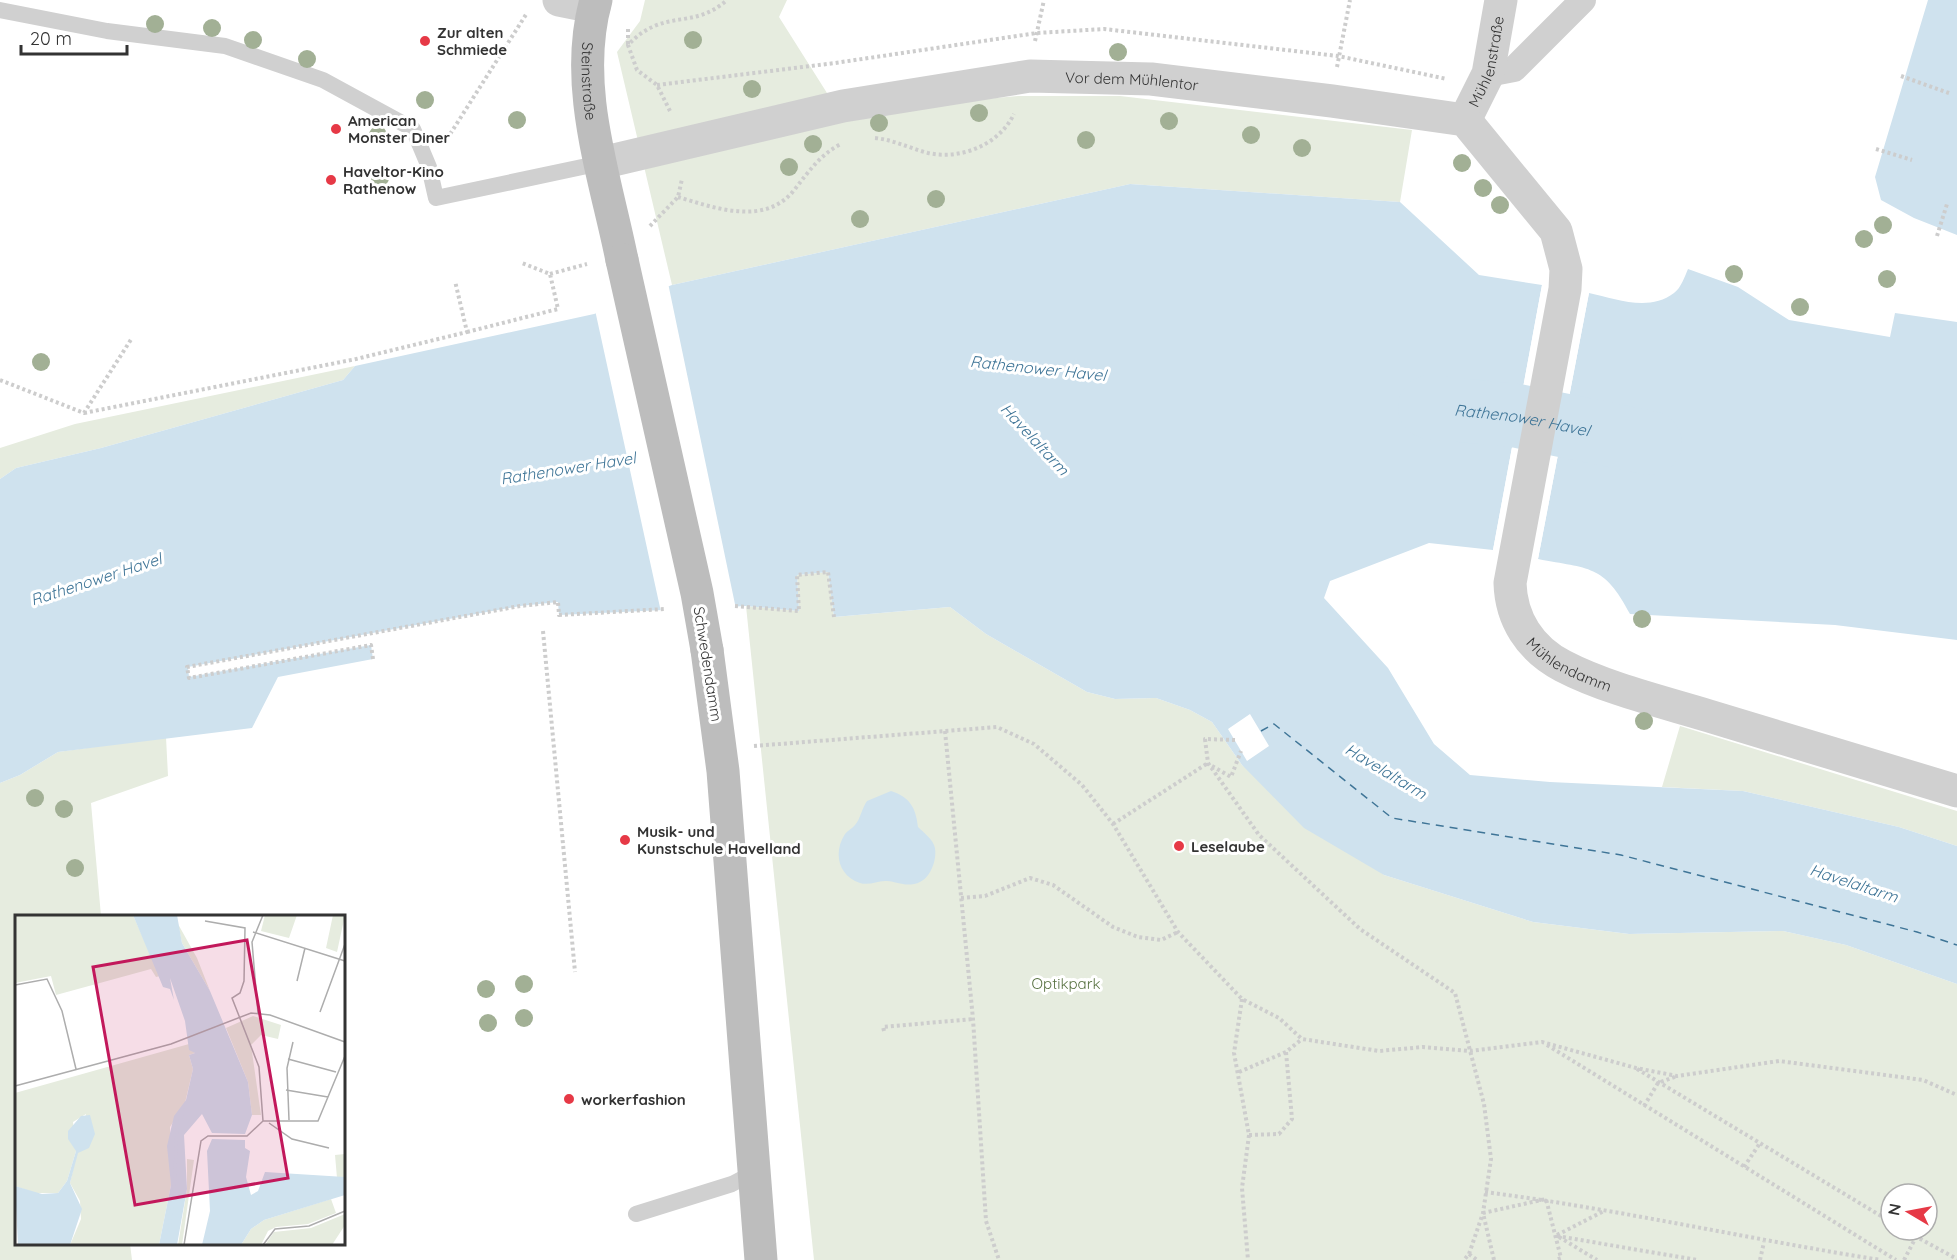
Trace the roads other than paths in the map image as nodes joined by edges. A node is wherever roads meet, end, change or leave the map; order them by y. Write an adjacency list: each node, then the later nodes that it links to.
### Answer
1 (559, 0): 4 (street)
2 (1501, 0): 6 (street, Mühlenstraße)
3 (1583, 0): 6 (street)
4 (595, 3): 8 (main road, Steinstraße)
5 (0, 10): 8 (lane)
6 (1488, 74): 7 (street, Mühlenstraße)
7 (1465, 120): 8 (street, Vor dem Mühlentor); 9 (street, Mühlendamm)
8 (601, 163): 10 (main road, Schwedendamm, bridge)
9 (1957, 791)
10 (753, 1173): 11 (lane); 12 (main road, Schwedendamm)
11 (636, 1214)
12 (761, 1260)

